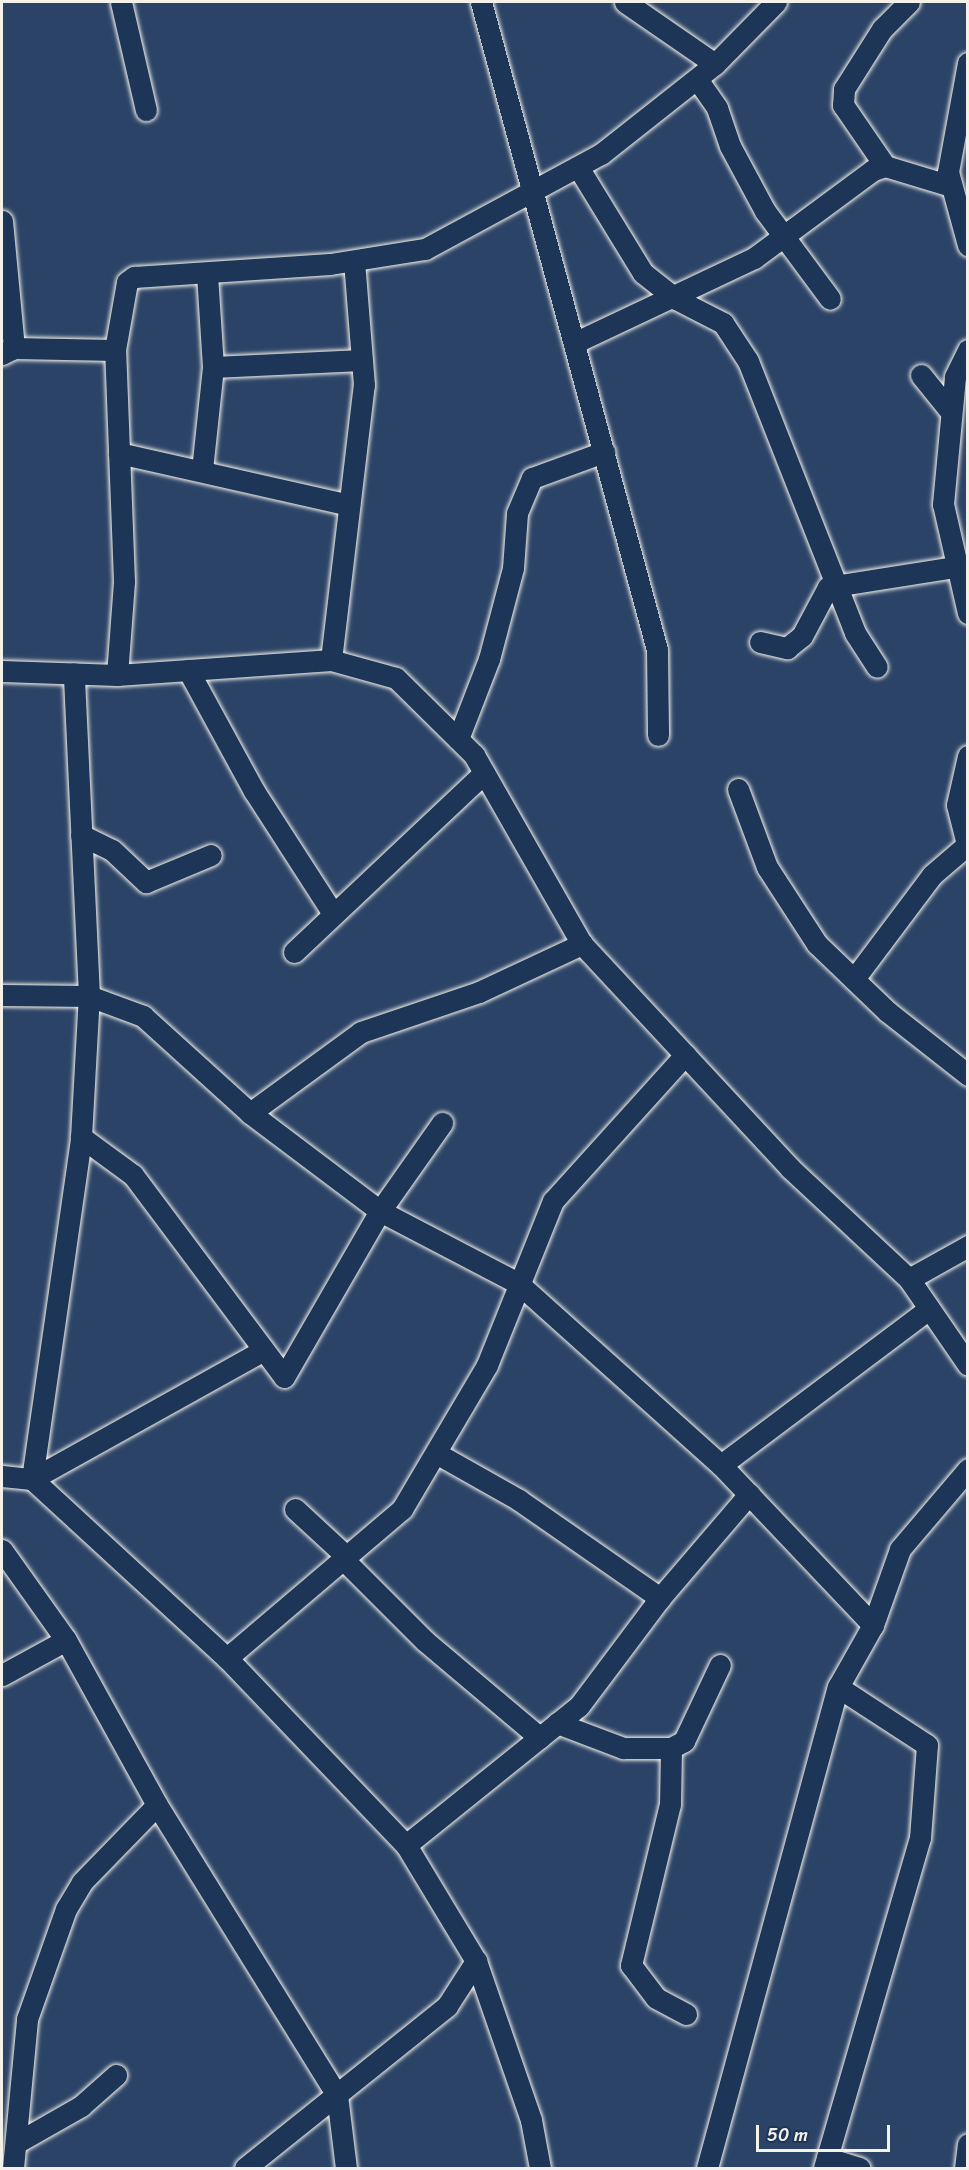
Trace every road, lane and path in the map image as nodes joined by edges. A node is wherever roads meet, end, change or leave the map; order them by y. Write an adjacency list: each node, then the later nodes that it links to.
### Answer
1 (121, 2): 9 (street)
2 (481, 2): 13 (street)
3 (625, 2): 7 (street)
4 (776, 2): 7 (street)
5 (909, 2): 10 (street)
6 (968, 63): 12 (street)
7 (715, 64): 8 (street)
8 (697, 79): 11 (street); 15 (street)
9 (146, 110)
10 (885, 166): 12 (street); 15 (street)
11 (579, 167): 13 (street); 19 (street)
12 (951, 186): 16 (street)
13 (530, 195): 17 (street); 21 (street)
14 (2, 221): 24 (street)
15 (785, 238): 19 (street); 20 (street)
16 (968, 245)
17 (354, 261): 18 (street); 25 (street)
18 (207, 273): 22 (street); 26 (street)
19 (676, 299): 21 (street); 34 (street)
20 (830, 299)
21 (574, 343): 29 (street)
22 (115, 350): 24 (street); 30 (street)
23 (968, 350): 28 (street)
24 (8, 351)
25 (362, 360): 26 (street); 32 (street)
26 (213, 367): 31 (street)
27 (921, 375): 28 (street)
28 (950, 411): 33 (street)
29 (604, 452): 43 (street); 44 (street)
30 (119, 453): 31 (street); 42 (street)
31 (202, 470): 32 (street)
32 (349, 505): 37 (street)
33 (954, 567): 34 (street); 35 (street)
34 (838, 586): 36 (street); 38 (street)
35 (968, 614)
36 (760, 642)
37 (331, 660): 39 (street); 44 (street)
38 (877, 667)
39 (188, 670): 42 (street); 51 (street)
40 (2, 671): 41 (street)
41 (74, 673): 42 (street); 48 (street)
42 (117, 675)
43 (658, 735)
44 (458, 739): 46 (street)
45 (967, 762): 49 (street)
46 (483, 773): 51 (street); 52 (street)
47 (738, 789): 54 (street)
48 (81, 835): 50 (street); 56 (street)
49 (967, 846): 54 (street)
50 (211, 855)
51 (332, 912): 53 (street)
52 (582, 944): 57 (street); 59 (street)
53 (294, 952)
54 (854, 979): 58 (street)
55 (2, 995): 56 (street)
56 (89, 996): 59 (street); 61 (street)
57 (684, 1055): 64 (street); 65 (street)
58 (968, 1075)
59 (250, 1113): 62 (street)
60 (442, 1123): 62 (street)
61 (81, 1137): 67 (street); 73 (street)
62 (380, 1211): 65 (street); 67 (street)
63 (968, 1246): 64 (street)
64 (909, 1278): 66 (street)
65 (518, 1283): 69 (street); 70 (street)
66 (929, 1309): 68 (street); 70 (street)
67 (264, 1350): 73 (street)
68 (968, 1365)
69 (436, 1453): 77 (street); 78 (street)
70 (721, 1465): 74 (street)
71 (968, 1469): 79 (street)
72 (2, 1476): 73 (street)
73 (32, 1479): 81 (street)
74 (749, 1494): 78 (street); 79 (street)
75 (296, 1509): 77 (street)
76 (2, 1550): 80 (street)
77 (345, 1558): 81 (street); 86 (street)
78 (660, 1598): 85 (street)
79 (873, 1625): 84 (street)
80 (66, 1640): 83 (street); 88 (street)
81 (226, 1658): 89 (street)
82 (720, 1665): 87 (street)
83 (2, 1675)
84 (838, 1687): 96 (street); 101 (street)
85 (557, 1724): 86 (street); 87 (street)
86 (540, 1738): 89 (street)
87 (671, 1748): 91 (street)
88 (157, 1805): 93 (street); 94 (street)
89 (406, 1845): 90 (street)
90 (476, 1961): 93 (street); 97 (street)
91 (686, 2014)
92 (116, 2075): 94 (street)
93 (337, 2095): 99 (street); 100 (street)
94 (18, 2142): 98 (street)
95 (968, 2144): 103 (street)
96 (826, 2163): 102 (street)
97 (541, 2168)
98 (13, 2169)
99 (245, 2169)
100 (346, 2169)
101 (707, 2169)
102 (859, 2169)
103 (965, 2169)

